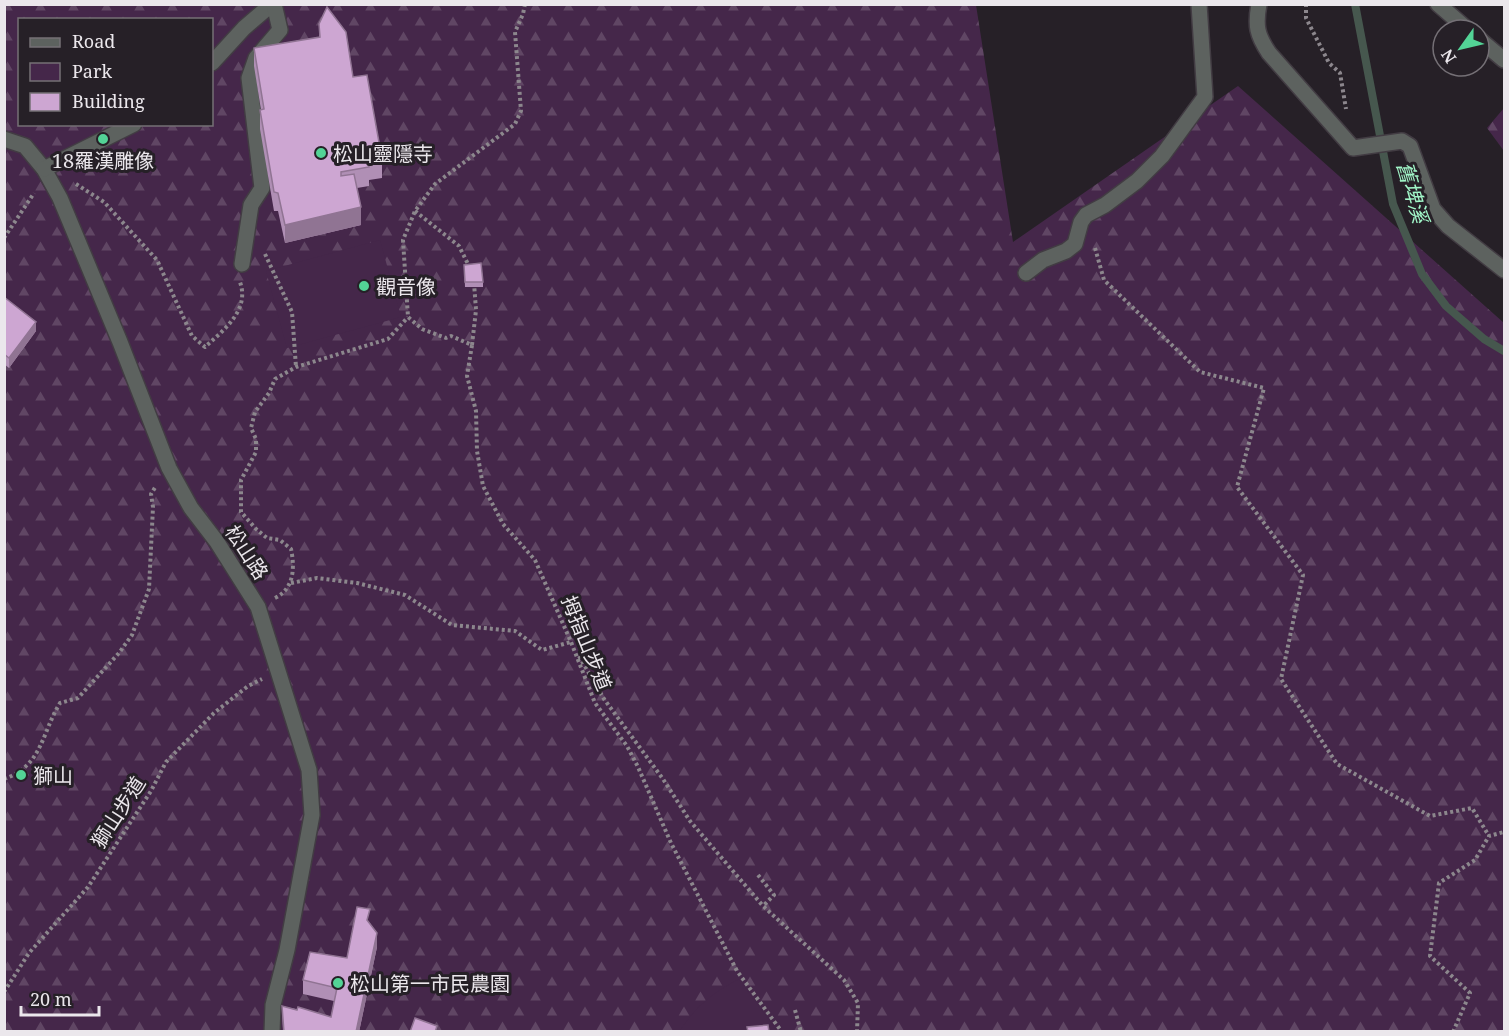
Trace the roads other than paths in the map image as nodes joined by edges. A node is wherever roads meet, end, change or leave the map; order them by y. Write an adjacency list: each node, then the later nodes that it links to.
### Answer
1 (273, 4): 8 (street); 12 (street)
2 (1199, 4): 14 (street)
3 (1259, 4): 13 (street)
4 (1438, 4): 5 (street)
5 (1454, 18)
6 (1491, 49): 7 (street)
7 (1504, 60)
8 (213, 62)
9 (130, 126): 11 (street)
10 (4, 139): 11 (street, 松山路)
11 (44, 169): 15 (street, 松山路)
12 (240, 270)
13 (1504, 270)
14 (1026, 273)
15 (272, 1032)

